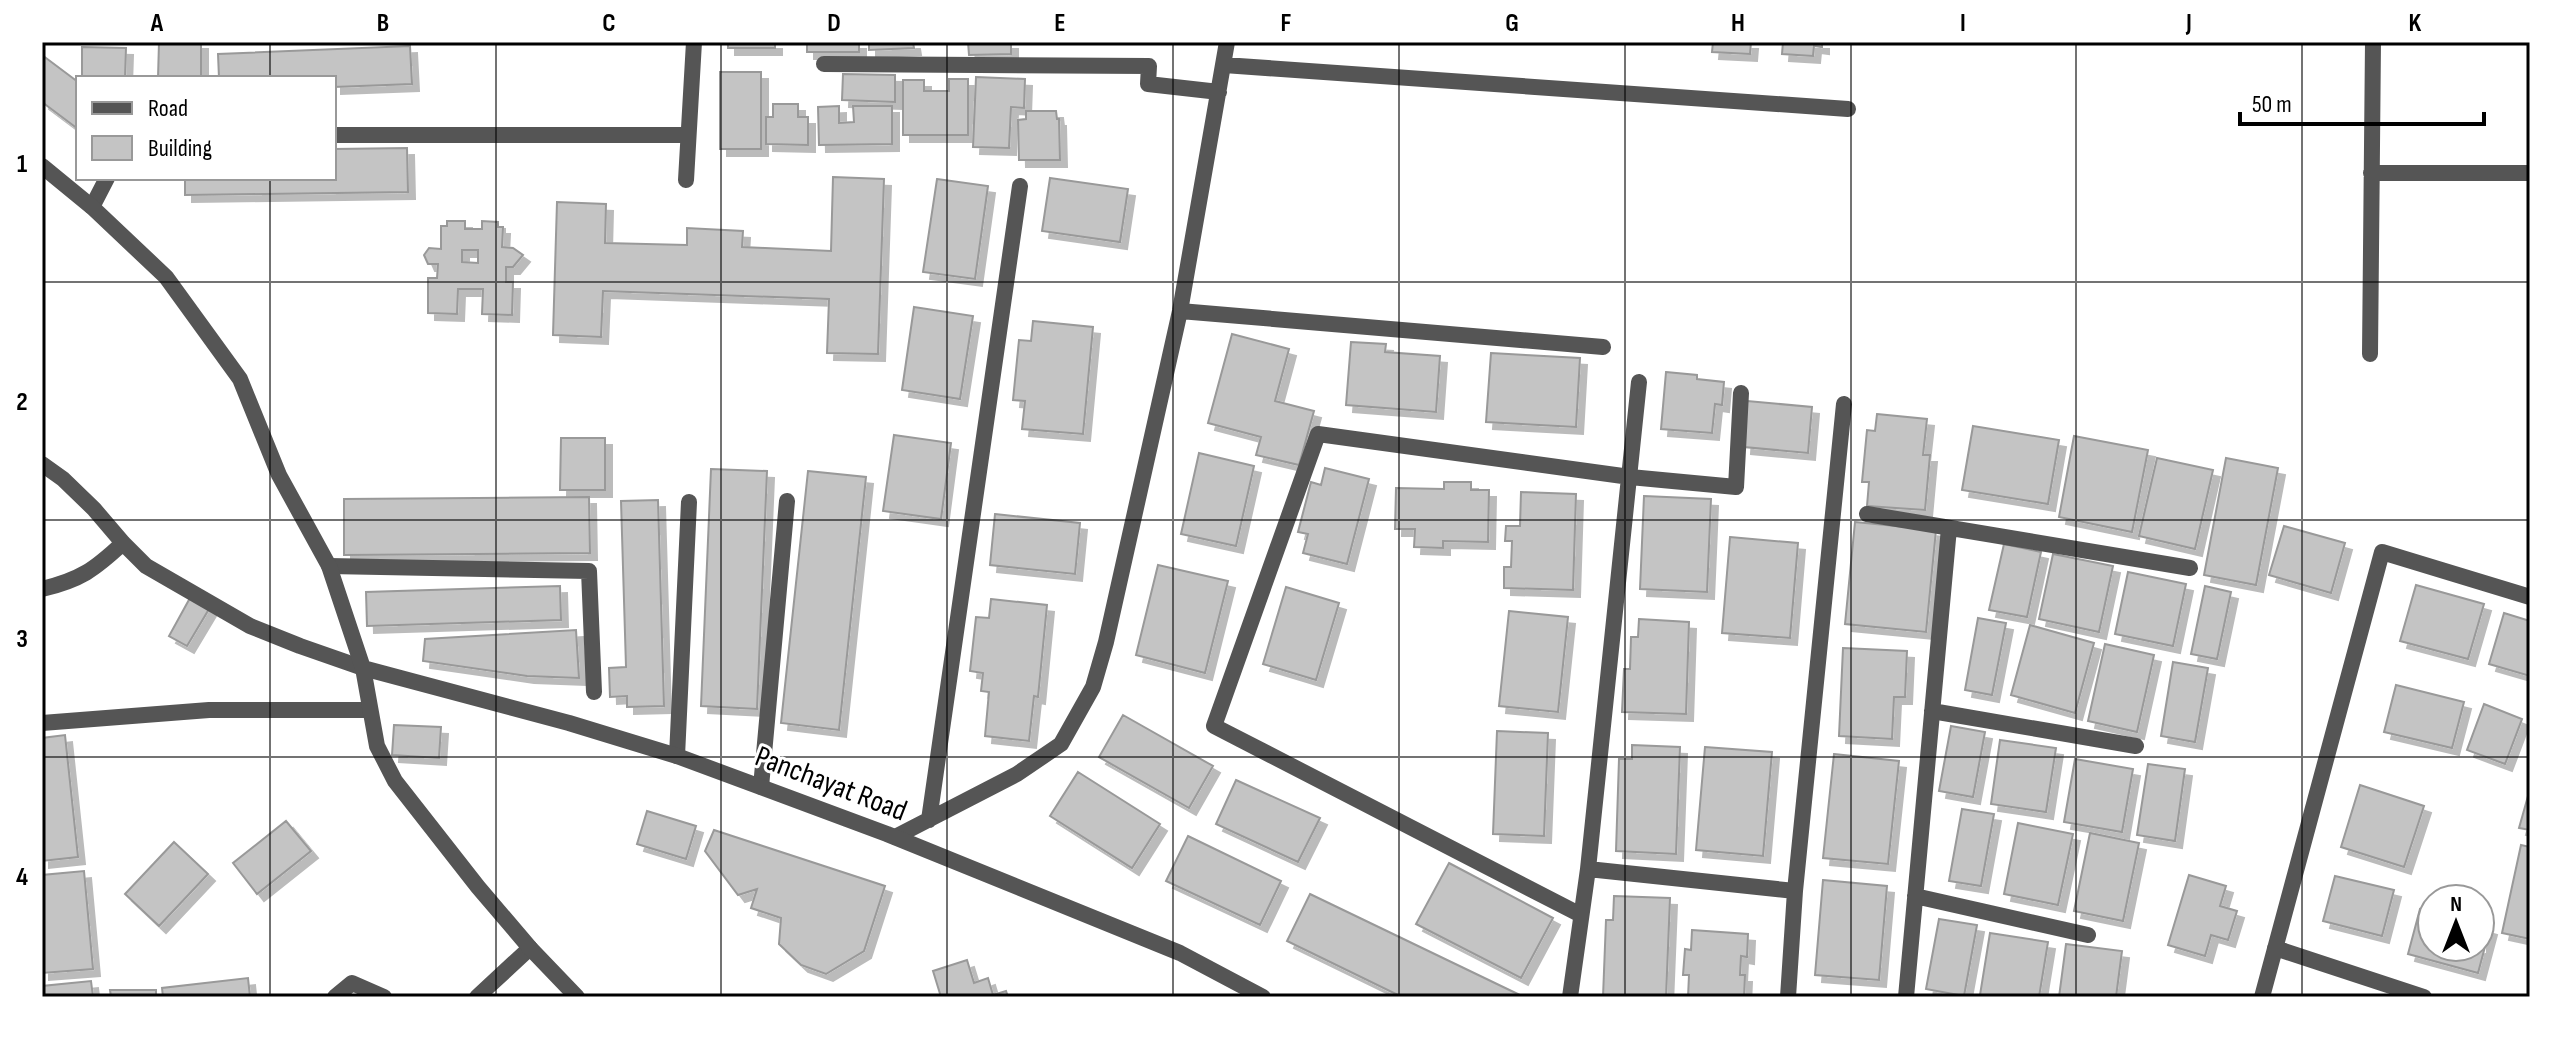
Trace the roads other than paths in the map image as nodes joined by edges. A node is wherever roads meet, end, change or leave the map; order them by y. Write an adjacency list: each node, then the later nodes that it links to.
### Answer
1 (694, 42): 9 (street)
2 (1227, 42): 5 (street)
3 (2373, 42): 11 (street)
4 (824, 64): 6 (street)
5 (1224, 65): 6 (street); 7 (street)
6 (1219, 92): 17 (street)
7 (1848, 109)
8 (336, 135): 9 (street)
9 (688, 135): 14 (street)
10 (42, 166): 16 (street)
11 (2371, 173): 12 (street); 19 (street)
12 (2530, 173)
13 (106, 180): 16 (street)
14 (686, 180)
15 (1020, 186): 42 (street)
16 (92, 207): 30 (street)
17 (1180, 311): 18 (street); 42 (street)
18 (1603, 347)
19 (2370, 354)
20 (1639, 382): 24 (street)
21 (1741, 393): 24 (street)
22 (1844, 404): 45 (street)
23 (42, 464): 29 (street, Panchayat Road)
24 (1630, 477): 44 (street); 47 (street)
25 (787, 501): 41 (street)
26 (689, 502): 40 (street)
27 (1867, 514): 28 (street)
28 (1949, 528): 31 (street); 37 (street)
29 (123, 543): 32 (street); 34 (street, Panchayat Road)
30 (329, 566): 34 (street); 35 (street)
31 (2190, 568)
32 (42, 589)
33 (2530, 597): 50 (street)
34 (363, 668): 36 (street); 40 (street, Panchayat Road)
35 (594, 692)
36 (370, 710): 38 (street); 49 (street)
37 (1932, 711): 39 (street); 46 (street)
38 (42, 723)
39 (2136, 746)
40 (677, 756): 41 (street, Panchayat Road)
41 (761, 787): 43 (street, Panchayat Road)
42 (929, 820): 43 (street)
43 (895, 837): 55 (street, Panchayat Road)
44 (1588, 869): 45 (street); 47 (street)
45 (1795, 891): 57 (street)
46 (1915, 896): 48 (street); 58 (street)
47 (1581, 915): 56 (street)
48 (2088, 935)
49 (530, 948): 53 (street); 54 (street)
50 (2275, 948): 59 (street); 60 (street)
51 (335, 997): 52 (street)
52 (384, 997)
53 (477, 997)
54 (577, 997)
55 (1263, 997)
56 (1570, 997)
57 (1788, 997)
58 (1906, 997)
59 (2262, 997)
60 (2424, 997)

